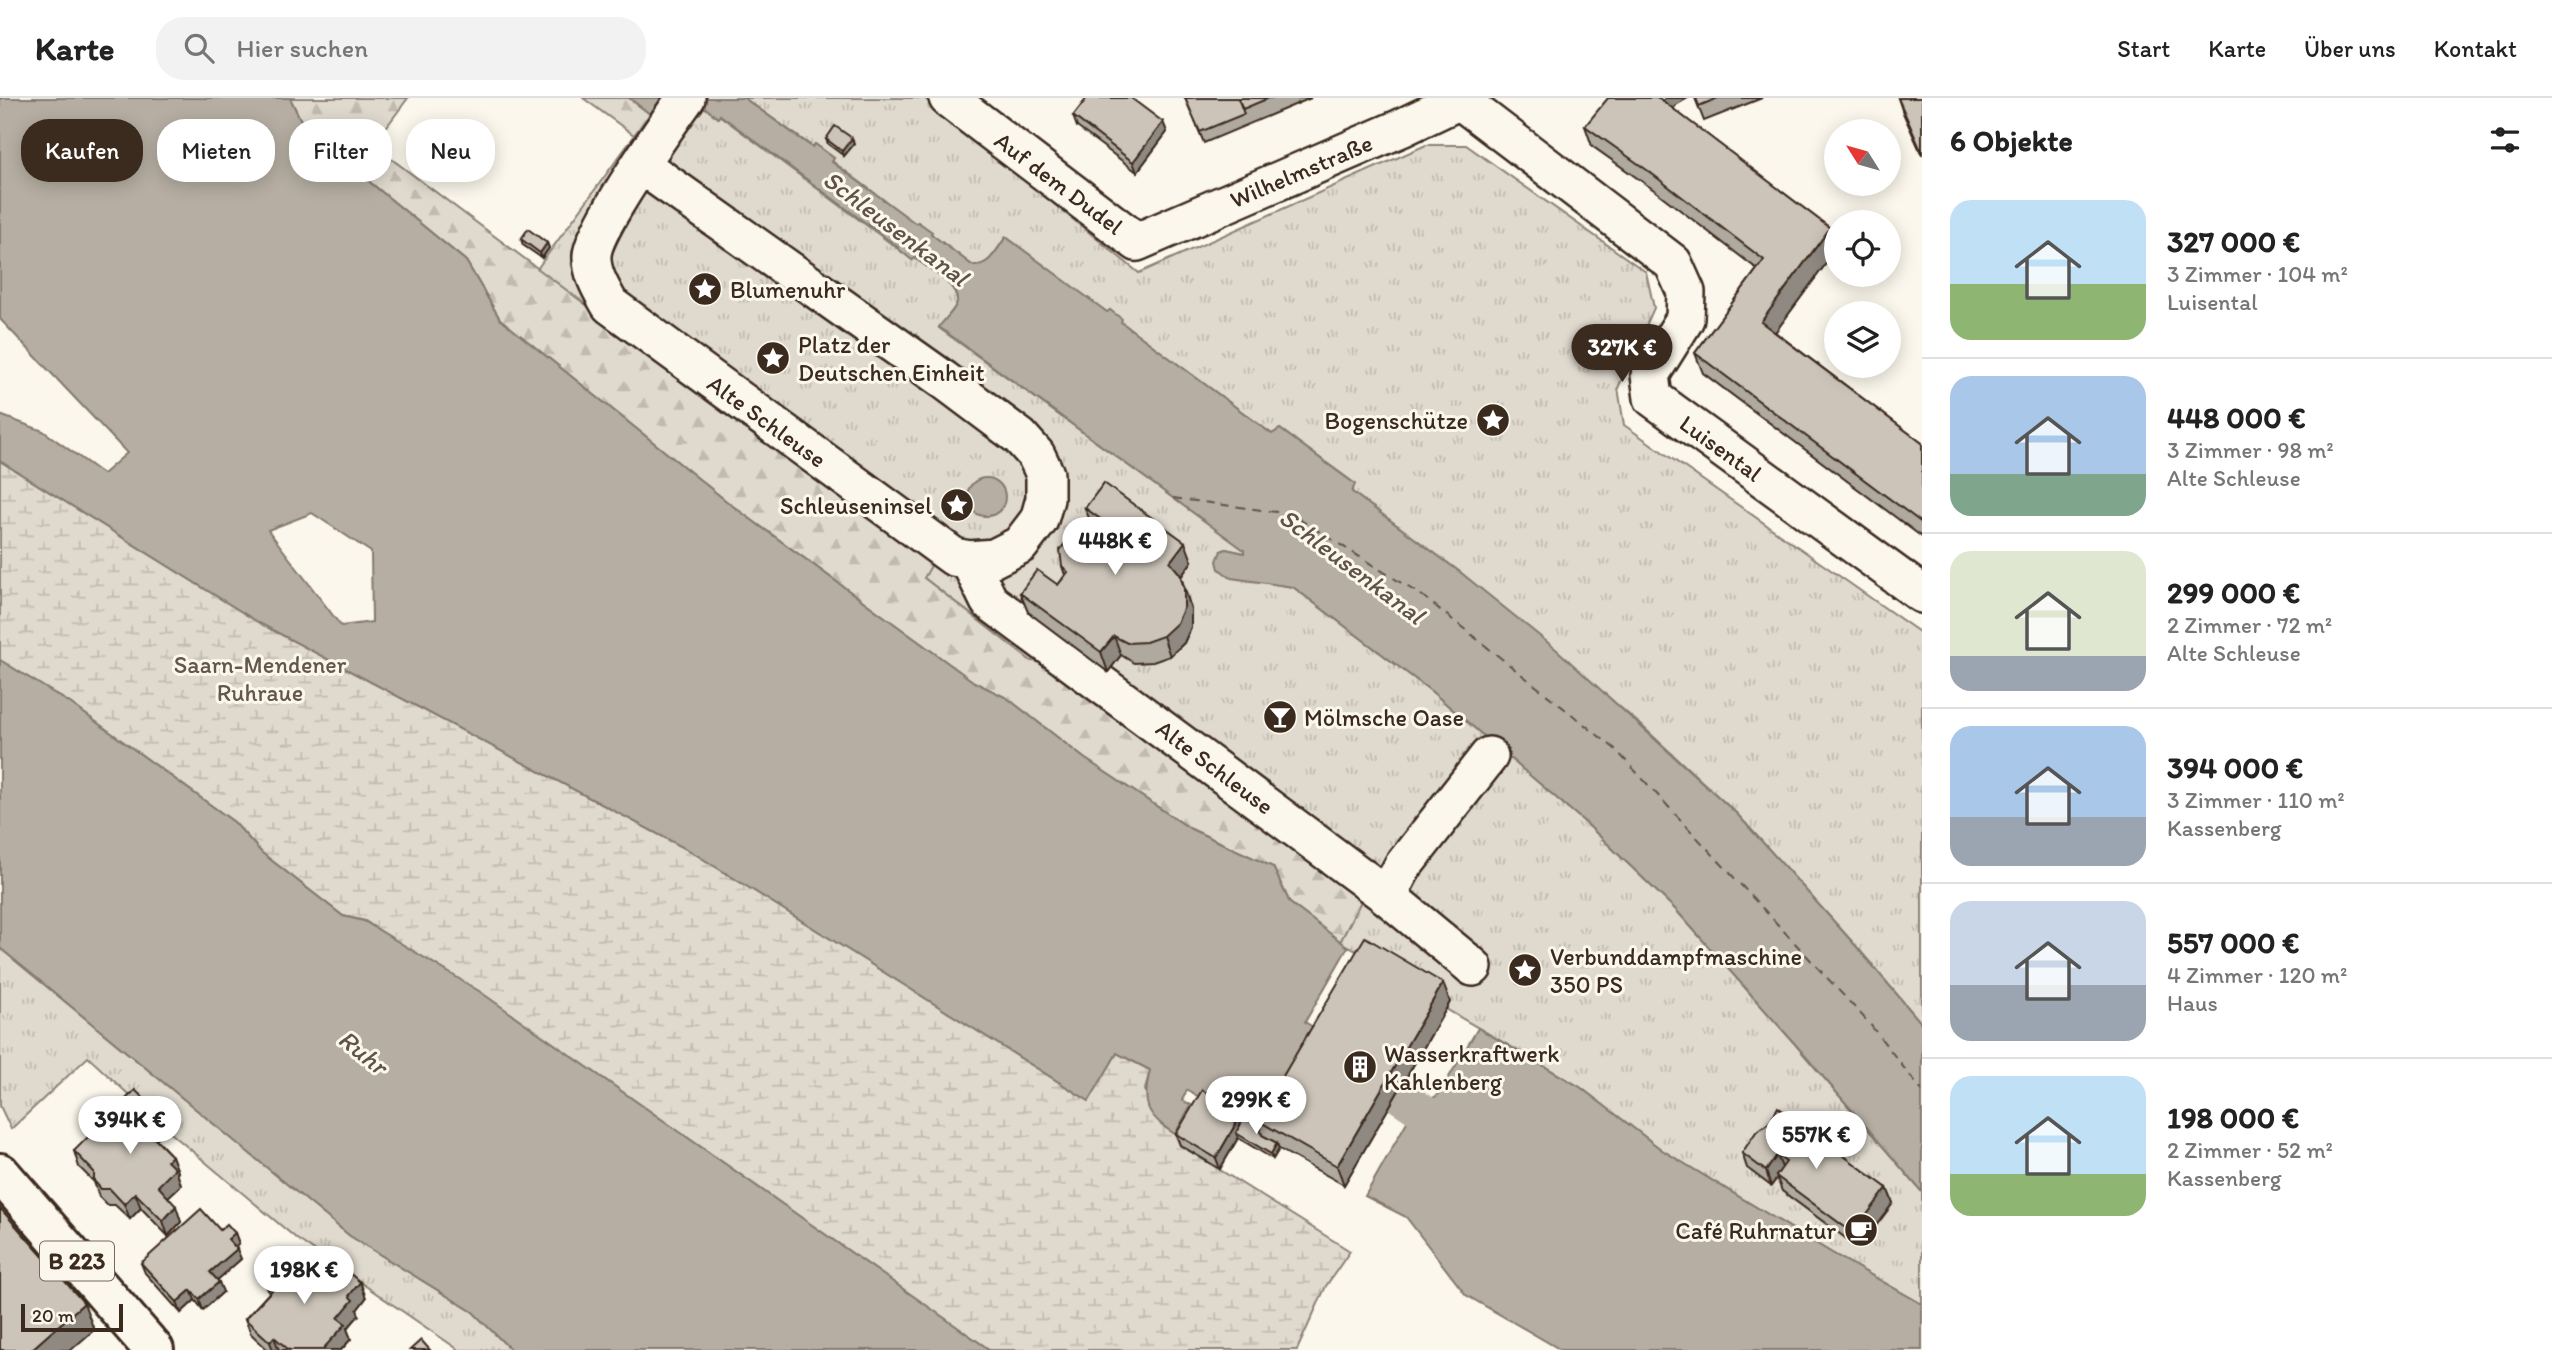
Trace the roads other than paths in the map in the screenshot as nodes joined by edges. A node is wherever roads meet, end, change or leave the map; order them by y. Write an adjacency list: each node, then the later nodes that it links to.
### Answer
1 (686, 98): 4 (street, Alte Schleuse)
2 (948, 98): 5 (street, Auf dem Dudel)
3 (1460, 99): 5 (street, Wilhelmstraße); 7 (street, Luisental)
4 (641, 165): 6 (street, Alte Schleuse); 6 (street)
5 (1137, 242)
6 (969, 560): 9 (street, Alte Schleuse)
7 (1922, 594)
8 (1489, 756): 9 (street)
9 (1387, 896): 10 (street, Alte Schleuse)
10 (1473, 967)
11 (0, 1172): 12 (main road, B 223)
12 (154, 1350)

